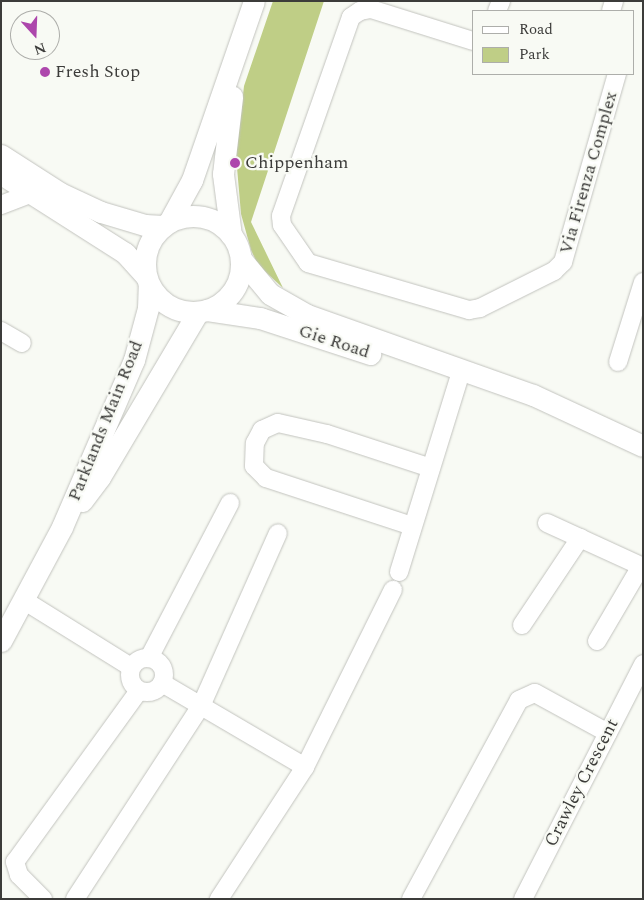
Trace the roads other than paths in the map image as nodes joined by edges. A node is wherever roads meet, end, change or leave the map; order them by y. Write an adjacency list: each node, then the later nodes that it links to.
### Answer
1 (254, 1): 3 (street)
2 (472, 41): 4 (street, Via Firenza Complex)
3 (239, 45): 9 (street); 10 (street)
4 (617, 75)
5 (1, 155): 9 (street)
6 (1, 174): 7 (street)
7 (29, 194): 8 (street); 12 (street)
8 (1, 205)
9 (166, 224): 10 (street); 12 (street)
10 (231, 234): 11 (street)
11 (241, 260): 14 (street); 18 (street, Gie Road)
12 (147, 280): 14 (street); 24 (street, Parklands Main Road)
13 (643, 282): 17 (street)
14 (202, 311): 18 (street, Gie Road); 24 (street, Parklands Main Road)
15 (1, 331): 16 (street)
16 (22, 343)
17 (618, 362)
18 (461, 372): 19 (street, Gie Road); 20 (street)
19 (643, 446)
20 (431, 468): 23 (street); 23 (street)
21 (230, 503): 34 (street)
22 (547, 523): 26 (street)
23 (412, 526): 28 (street)
24 (62, 527): 30 (street, Parklands Main Road)
25 (278, 533): 39 (street)
26 (580, 538): 27 (street); 31 (street)
27 (642, 567): 33 (street)
28 (399, 572)
29 (393, 590): 41 (street)
30 (25, 601): 32 (street, Parklands Main Road); 35 (street)
31 (522, 626)
32 (1, 641)
33 (597, 641)
34 (149, 658): 35 (street); 37 (street)
35 (131, 667): 38 (street)
36 (642, 667): 40 (street, Crawley Crescent)
37 (162, 683): 38 (street); 39 (street)
38 (139, 690): 42 (street)
39 (201, 706): 41 (street); 43 (street)
40 (608, 733): 45 (street); 46 (street, Crawley Crescent)
41 (305, 767): 44 (street)
42 (43, 899)
43 (75, 899)
44 (219, 899)
45 (411, 899)
46 (523, 899)

